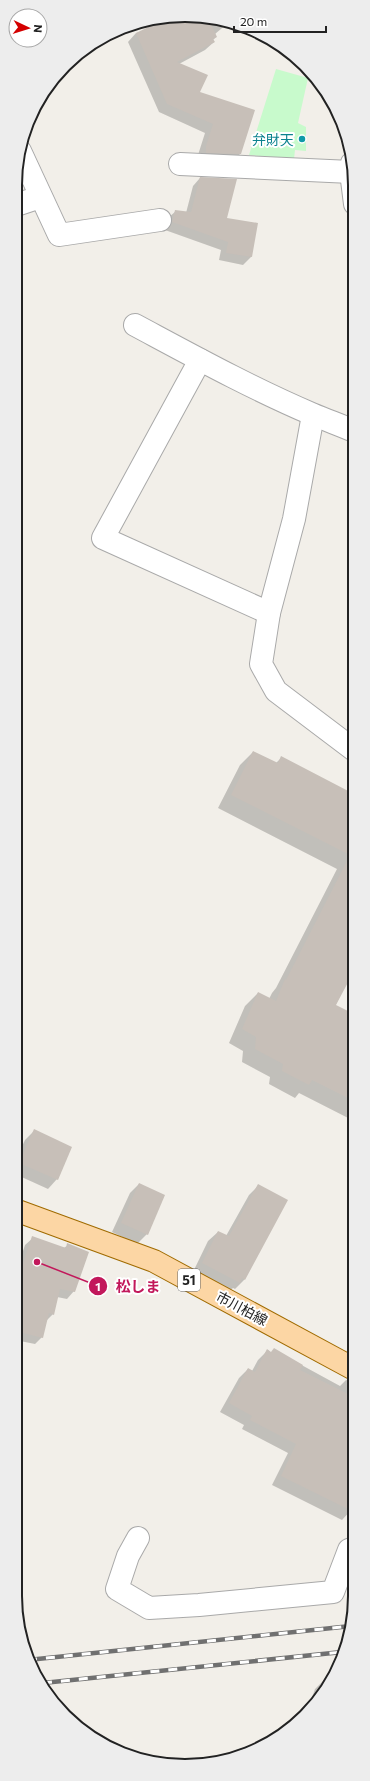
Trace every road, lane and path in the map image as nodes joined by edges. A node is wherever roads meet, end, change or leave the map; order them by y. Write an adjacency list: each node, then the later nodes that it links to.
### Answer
1 (24, 160): 4 (street)
2 (180, 164): 3 (street)
3 (347, 168)
4 (40, 197): 5 (street); 6 (street)
5 (22, 204)
6 (160, 220)
7 (135, 325): 8 (street)
8 (200, 360): 9 (street); 11 (street)
9 (313, 415): 10 (street); 11 (street)
10 (348, 428)
11 (269, 613): 12 (street)
12 (348, 745)
13 (22, 1215): 14 (main road, 市川柏線 / 51)
14 (348, 1366)
15 (138, 1538): 16 (street)
16 (348, 1553)

